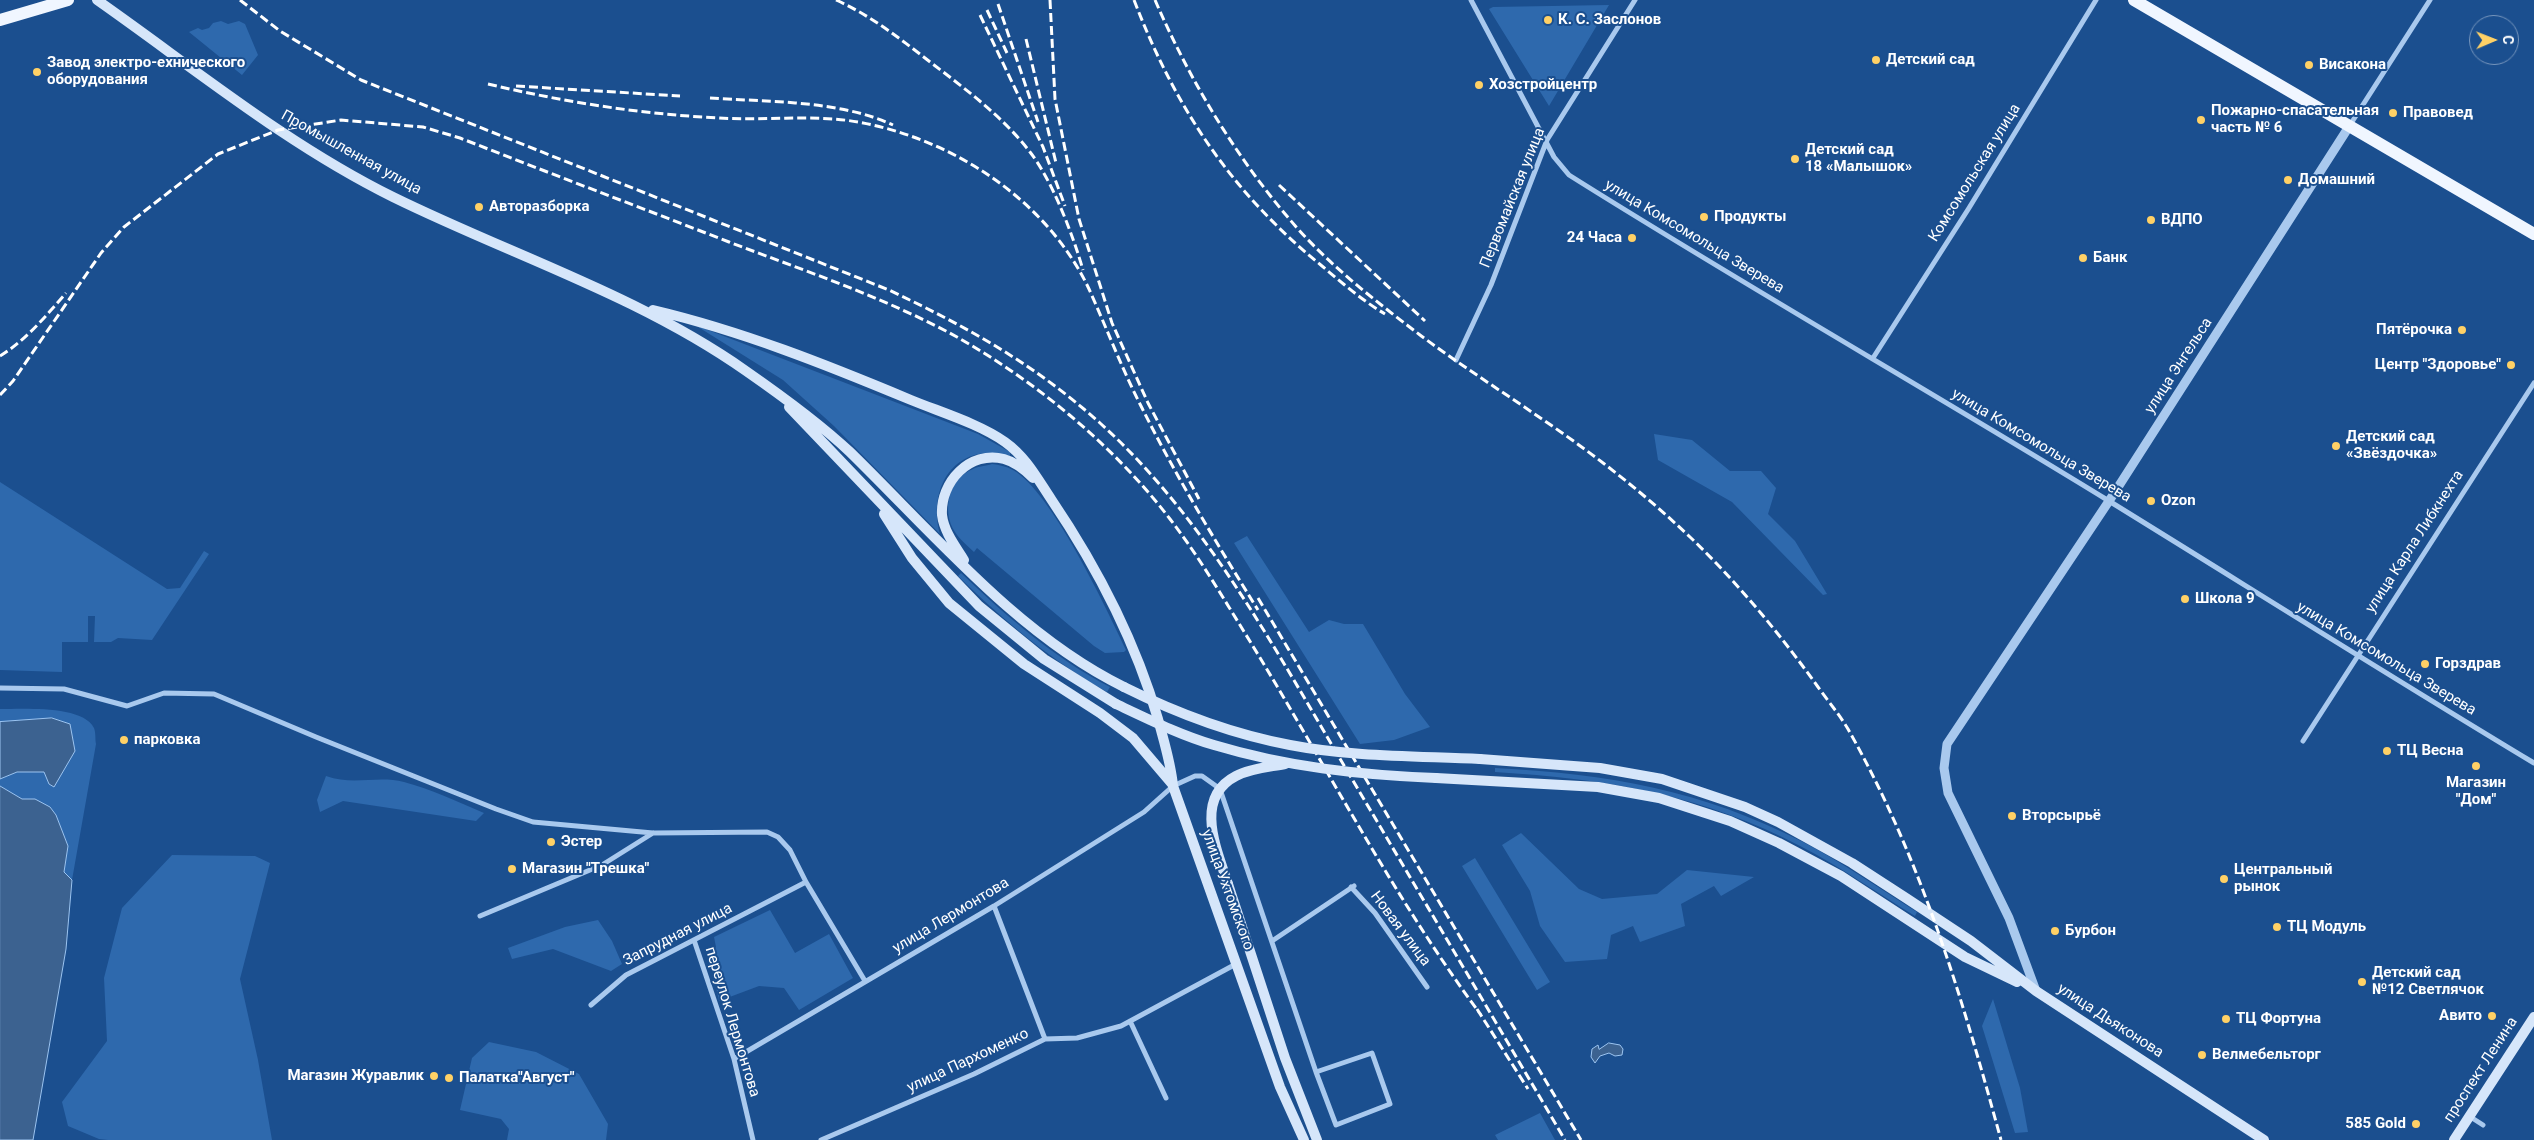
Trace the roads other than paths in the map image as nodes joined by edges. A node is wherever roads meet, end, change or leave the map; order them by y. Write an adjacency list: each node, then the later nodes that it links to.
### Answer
1 (68, 0): 8 (main road)
2 (96, 0): 12 (main road, Промышленная улица)
3 (1471, 0): 10 (street, улица Комсомольца Зверева)
4 (1635, 0): 10 (street, Первомайская улица)
5 (2096, 0): 13 (street, Комсомольская улица)
6 (2134, 0): 9 (main road)
7 (2430, 0): 9 (street, улица Энгельса)
8 (0, 20)
9 (2350, 125): 11 (main road); 19 (street, улица Энгельса)
10 (1547, 140): 13 (street, улица Комсомольца Зверева); 14 (street, Первомайская улица)
11 (2534, 234)
12 (640, 307): 16 (main road); 17 (main road)
13 (1873, 358): 19 (street, улица Комсомольца Зверева)
14 (1456, 360)
15 (2534, 383): 21 (street, улица Карла Либкнехта)
16 (778, 395): 18 (main road); 20 (main road)
17 (1044, 488): 20 (main road); 27 (main road, улица Ухтомского)
18 (873, 496): 25 (main road, bridge); 27 (main road)
19 (2109, 501): 21 (street, улица Комсомольца Зверева); 24 (street, улица Энгельса)
20 (972, 574): 37 (main road, bridge)
21 (2356, 656): 23 (street, улица Карла Либкнехта); 26 (street, улица Комсомольца Зверева)
22 (0, 688): 28 (street)
23 (2303, 741)
24 (1947, 744): 37 (street, улица Дьяконова)
25 (1289, 763): 37 (main road, bridge); 50 (main road, bridge)
26 (2534, 763)
27 (1173, 786): 30 (street, улица Лермонтова); 33 (street, улица Лермонтова); 34 (main road, улица Ухтомского)
28 (653, 833): 29 (street); 31 (street)
29 (806, 882): 32 (street, Запрудная улица); 35 (street)
30 (994, 906): 35 (street, улица Лермонтова); 41 (street)
31 (480, 916)
32 (694, 940): 38 (street, Запрудная улица); 42 (street, переулок Лермонтова)
33 (1272, 942): 36 (street, Новая улица); 43 (street)
34 (1237, 964): 40 (street, улица Пархоменко); 49 (main road, улица Ухтомского)
35 (865, 981): 42 (street, улица Лермонтова)
36 (1427, 987)
37 (2036, 991): 51 (main road, улица Дьяконова)
38 (591, 1005)
39 (2534, 1017): 45 (main road, проспект Ленина)
40 (1130, 1020): 41 (street, улица Пархоменко); 44 (street)
41 (1045, 1039): 48 (street, улица Пархоменко)
42 (734, 1059): 47 (street, переулок Лермонтова)
43 (1316, 1072): 43 (street)
44 (1166, 1098)
45 (2469, 1116): 46 (street); 52 (main road, проспект Ленина)
46 (2483, 1124)
47 (753, 1140)
48 (820, 1140)
49 (1304, 1140)
50 (1317, 1140)
51 (2264, 1140)
52 (2454, 1140)

